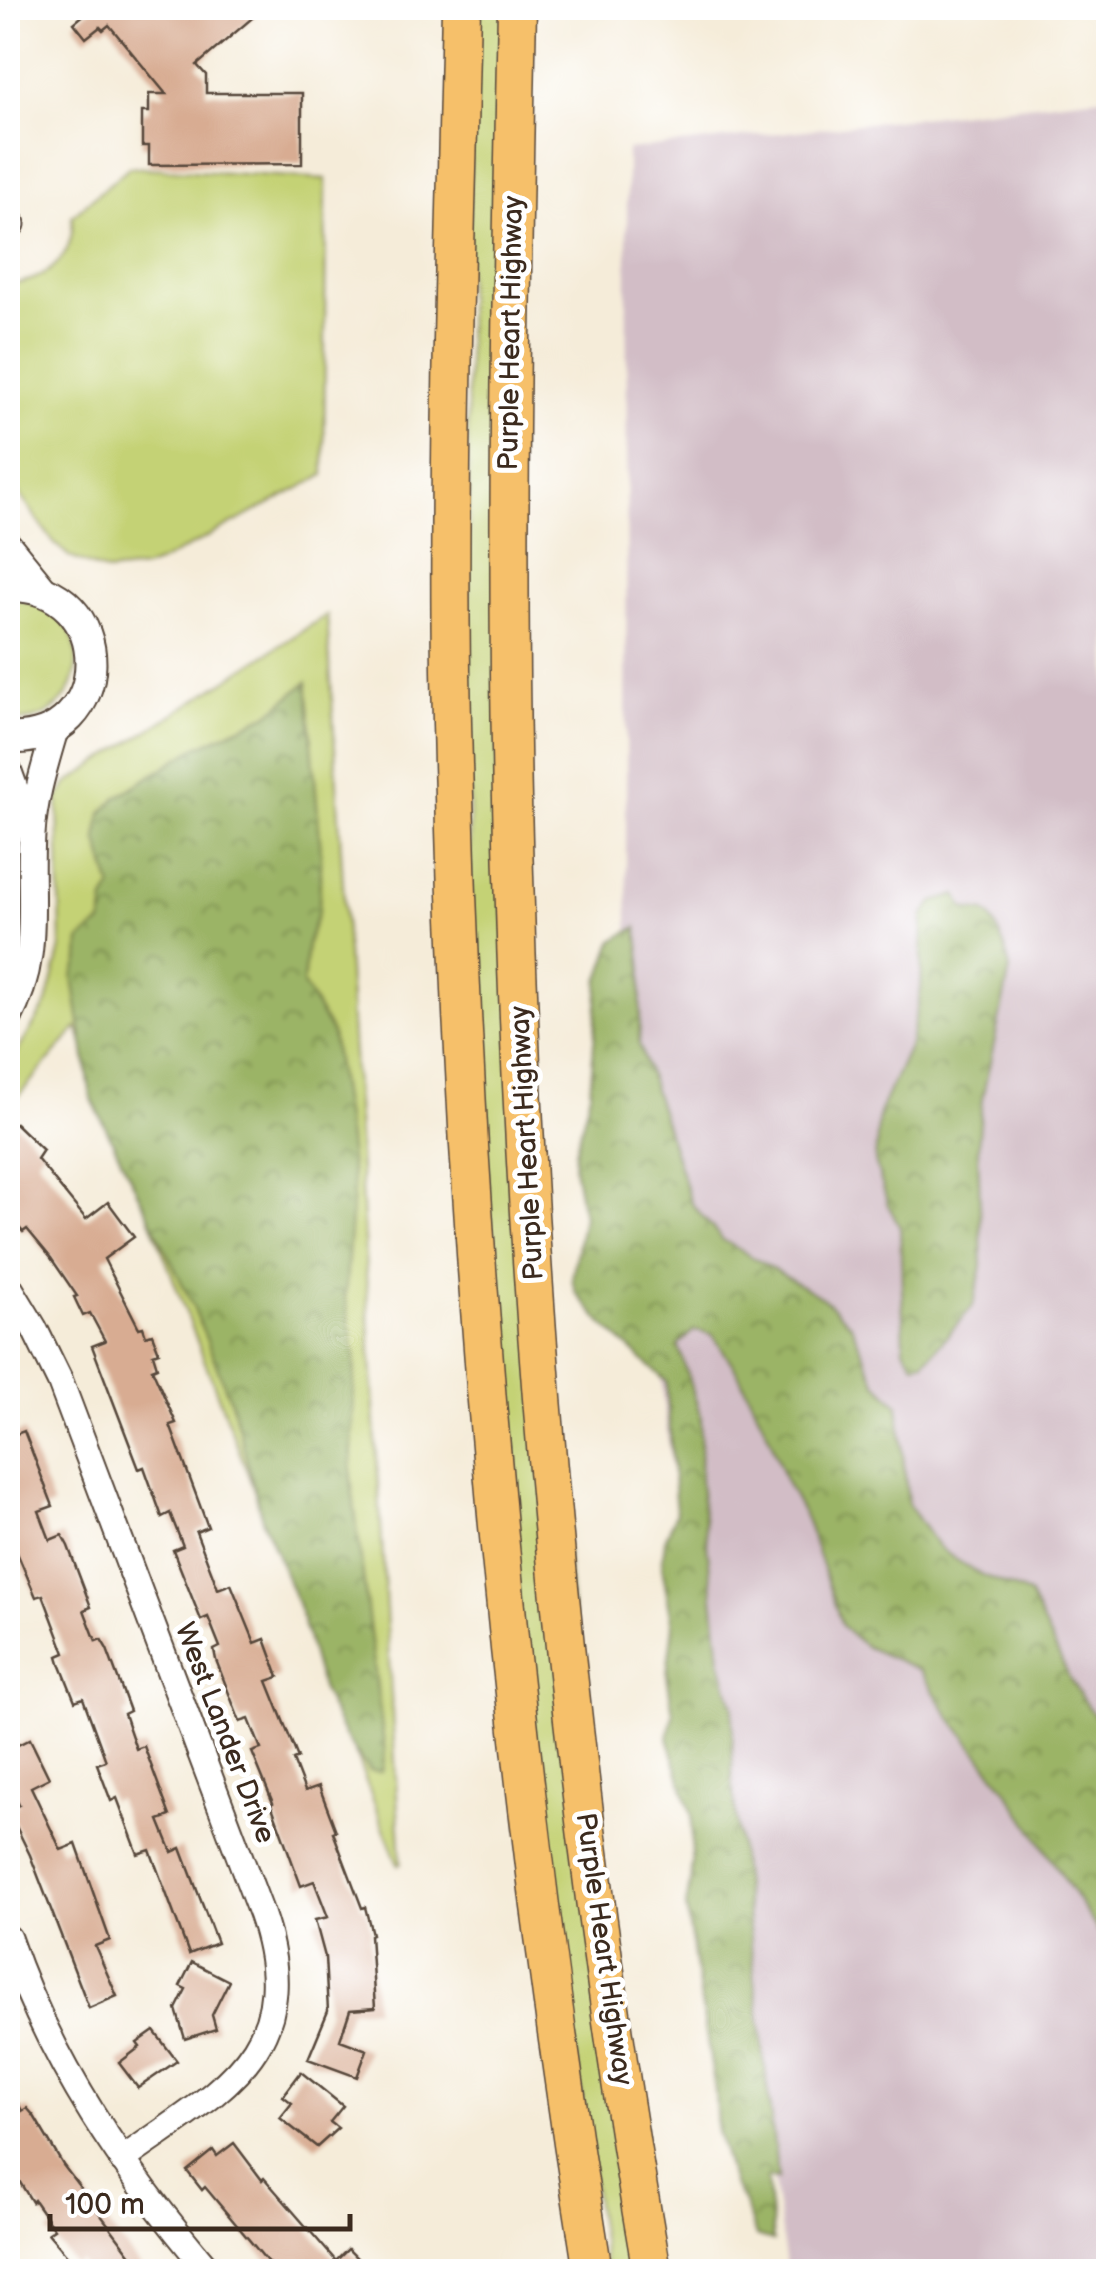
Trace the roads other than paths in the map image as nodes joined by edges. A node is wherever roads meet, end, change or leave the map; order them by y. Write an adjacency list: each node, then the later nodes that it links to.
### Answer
1 (461, 8): 15 (main road, Purple Heart Highway)
2 (518, 8): 16 (main road, Purple Heart Highway)
3 (8, 548): 5 (street)
4 (8, 586): 5 (street)
5 (42, 590): 6 (street)
6 (56, 727): 7 (street); 9 (street)
7 (8, 738)
8 (8, 769): 9 (street)
9 (32, 835): 10 (street)
10 (8, 1020)
11 (8, 1284): 13 (street, West Lander Drive)
12 (8, 1938): 13 (street)
13 (122, 2160): 14 (street)
14 (210, 2272)
15 (593, 2272)
16 (652, 2272)

